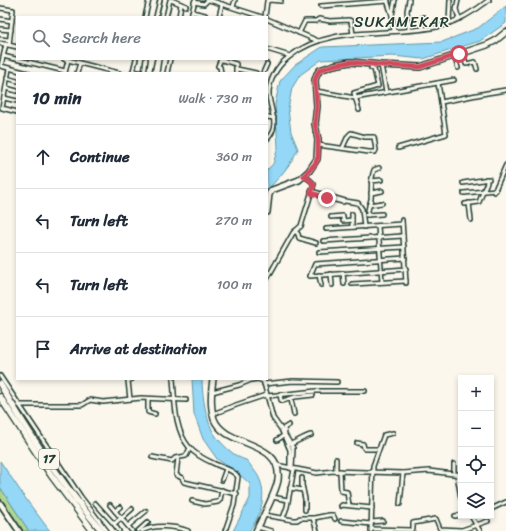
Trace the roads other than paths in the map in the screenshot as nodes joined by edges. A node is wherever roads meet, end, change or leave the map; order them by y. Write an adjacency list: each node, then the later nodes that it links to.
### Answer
1 (149, 0): 29 (street)
2 (160, 0): 30 (street)
3 (171, 0): 16 (street); 31 (street)
4 (208, 0): 13 (street); 17 (street)
5 (234, 0): 23 (street)
6 (325, 0): 22 (street)
7 (335, 0): 19 (street)
8 (395, 0): 28 (street)
9 (409, 0): 45 (street)
10 (450, 0): 18 (street)
11 (458, 0): 25 (street)
12 (489, 0): 40 (street)
13 (194, 1): 26 (street)
14 (281, 1): 36 (street)
15 (388, 1): 19 (street); 28 (street)
16 (181, 4): 20 (street); 32 (street)
17 (222, 4): 23 (street); 34 (street)
18 (449, 4): 25 (street); 42 (street)
19 (335, 5): 22 (street)
20 (186, 6)
21 (321, 6): 22 (street)
22 (325, 6)
23 (232, 7): 35 (street)
24 (0, 8): 41 (street)
25 (456, 9): 40 (street)
26 (192, 12): 27 (street); 33 (street)
27 (205, 15)
28 (392, 15): 47 (street)
29 (145, 16)
30 (156, 16)
31 (167, 16)
32 (179, 16)
33 (191, 16)
34 (219, 16)
35 (259, 16)
36 (265, 16)
37 (422, 17): 43 (street)
38 (0, 19): 41 (street)
39 (268, 19): 49 (street)
40 (458, 19): 42 (street)
41 (12, 21): 46 (street)
42 (449, 23): 43 (street)
43 (423, 28): 45 (street)
44 (0, 29): 46 (street)
45 (409, 29): 47 (street)
46 (11, 30): 52 (street)
47 (394, 31): 50 (street)
48 (506, 32): 58 (main road)
49 (300, 33): 50 (street); 53 (street)
50 (352, 34): 53 (street)
51 (0, 39): 52 (street)
52 (9, 40): 55 (street)
53 (318, 41): 60 (street)
54 (0, 43): 55 (street)
55 (7, 45): 56 (street); 59 (street)
56 (16, 47)
57 (268, 49): 60 (street)
58 (463, 52): 61 (main road); 78 (street)
59 (2, 55): 62 (street); 74 (street)
60 (290, 56): 92 (street)
61 (454, 56): 75 (main road); 76 (street)
62 (16, 59)
63 (21, 60): 81 (street)
64 (68, 60): 71 (street); 81 (street)
65 (136, 60): 84 (street)
66 (146, 60): 85 (street)
67 (158, 60): 86 (street)
68 (170, 60): 87 (street)
69 (221, 60): 88 (street)
70 (224, 60): 79 (street)
71 (80, 63): 82 (street); 83 (street)
72 (267, 64): 90 (street)
73 (373, 64): 75 (main road); 101 (main road); 104 (street)
74 (0, 65): 77 (street)
75 (381, 65): 102 (street)
76 (458, 68)
77 (9, 69): 80 (street); 93 (street)
78 (477, 69)
79 (236, 71): 89 (street)
80 (23, 72)
81 (65, 72)
82 (78, 72)
83 (116, 72)
84 (133, 72)
85 (143, 72)
86 (156, 72)
87 (167, 72)
88 (221, 72)
89 (246, 72)
90 (263, 72)
91 (268, 76): 92 (street)
92 (273, 77): 96 (street)
93 (8, 78): 95 (street); 98 (street)
94 (454, 80): 97 (street)
95 (16, 81)
96 (269, 83): 110 (street)
97 (438, 83): 102 (street); 106 (street)
98 (6, 88): 100 (street); 103 (street)
99 (506, 90): 106 (street)
100 (16, 91)
101 (316, 91): 104 (street); 112 (main road)
102 (386, 92): 104 (street)
103 (4, 98): 105 (street); 108 (street)
104 (354, 98): 107 (street)
105 (16, 101)
106 (441, 102): 114 (street)
107 (359, 110)
108 (16, 112)
109 (268, 117): 110 (street)
110 (274, 118): 111 (street)
111 (268, 138)
112 (318, 144): 113 (street); 118 (main road)
113 (343, 148): 113 (street)
114 (398, 148)
115 (506, 165): 117 (street)
116 (379, 168): 119 (street)
117 (505, 169): 122 (street)
118 (304, 176): 124 (street); 127 (main road)
119 (371, 180): 120 (street); 125 (street)
120 (381, 180)
121 (463, 183): 122 (street)
122 (483, 190): 126 (street); 129 (street)
123 (382, 191): 125 (street)
124 (311, 192): 135 (street); 143 (street)
125 (371, 193): 131 (street)
126 (464, 193)
127 (268, 203)
128 (382, 203): 131 (street)
129 (469, 203): 130 (street); 138 (street)
130 (465, 204)
131 (369, 205): 134 (street)
132 (352, 214): 137 (street)
133 (382, 214): 134 (street)
134 (368, 215): 135 (street)
135 (363, 216): 139 (street)
136 (331, 217): 137 (street)
137 (352, 220): 141 (street)
138 (471, 220)
139 (364, 226): 140 (street); 141 (street)
140 (379, 226): 144 (street); 145 (street)
141 (352, 227): 142 (street)
142 (326, 229)
143 (295, 231): 147 (street); 158 (street)
144 (403, 236): 145 (street); 148 (street)
145 (380, 237): 146 (street); 149 (street)
146 (323, 241)
147 (316, 243)
148 (404, 248): 149 (street); 151 (street)
149 (380, 249): 150 (street); 152 (street)
150 (319, 252)
151 (405, 258): 152 (street); 153 (street)
152 (381, 260): 154 (street); 157 (street)
153 (406, 270): 154 (street); 159 (street)
154 (382, 271): 155 (street); 159 (street)
155 (343, 273): 156 (street); 160 (street)
156 (331, 274): 157 (street); 163 (street)
157 (319, 275): 162 (street)
158 (268, 277)
159 (383, 282): 161 (street)
160 (344, 284)
161 (352, 284)
162 (321, 285)
163 (332, 285)
164 (0, 376): 182 (street)
165 (130, 380): 179 (street)
166 (173, 380): 180 (street)
167 (213, 380): 172 (main road)
168 (263, 381): 169 (street); 172 (street); 174 (street)
169 (337, 382)
170 (0, 384): 252 (highway, 17)
171 (365, 391): 173 (street)
172 (212, 392): 184 (main road)
173 (280, 394): 174 (street); 178 (street)
174 (267, 395): 184 (street); 187 (street)
175 (313, 396): 178 (street)
176 (0, 397): 251 (highway, 17)
177 (148, 399): 179 (street); 180 (street); 183 (street)
178 (291, 399): 185 (street)
179 (130, 400): 182 (street)
180 (175, 400): 181 (street); 194 (street)
181 (186, 400)
182 (18, 404): 253 (street)
183 (155, 414)
184 (213, 414): 200 (main road)
185 (294, 414)
186 (289, 425): 187 (street)
187 (282, 429): 190 (street); 193 (street)
188 (394, 433): 195 (street)
189 (311, 435): 193 (street)
190 (283, 436): 191 (street); 201 (street)
191 (277, 440)
192 (357, 443): 195 (street)
193 (291, 444): 201 (street)
194 (190, 448): 197 (street); 202 (street)
195 (378, 449): 205 (street)
196 (152, 457): 197 (street)
197 (178, 458): 211 (street)
198 (336, 459): 203 (street)
199 (454, 464): 207 (street)
200 (276, 465): 201 (street); 214 (main road)
201 (292, 468): 203 (street); 209 (street)
202 (226, 469): 208 (street); 213 (street)
203 (336, 471): 204 (street)
204 (340, 471): 205 (street); 222 (street)
205 (372, 471): 206 (street); 226 (street)
206 (403, 473): 207 (street); 220 (street)
207 (457, 474)
208 (222, 480)
209 (292, 481): 210 (street); 212 (street)
210 (290, 488): 212 (street); 215 (street)
211 (222, 490): 213 (street); 216 (street)
212 (303, 490): 228 (street)
213 (236, 494): 259 (street)
214 (271, 497): 215 (street); 231 (main road)
215 (288, 500): 235 (street)
216 (192, 501)
217 (95, 502): 244 (street)
218 (506, 502): 225 (street)
219 (0, 503): 250 (street)
220 (400, 504)
221 (110, 505): 229 (street)
222 (349, 505): 224 (street); 226 (street)
223 (120, 506): 229 (street)
224 (341, 506)
225 (494, 507)
226 (372, 508): 243 (street)
227 (132, 509): 234 (street)
228 (304, 510)
229 (115, 511): 234 (street)
230 (146, 511): 246 (street)
231 (264, 515): 235 (street); 248 (main road)
232 (455, 516): 233 (street)
233 (458, 516)
234 (121, 518): 244 (street); 246 (street)
235 (283, 518): 236 (street)
236 (314, 518): 238 (street); 261 (street)
237 (473, 519): 245 (street)
238 (335, 520)
239 (341, 521): 243 (street)
240 (383, 521): 243 (street)
241 (488, 521): 245 (street)
242 (148, 522): 256 (street)
243 (371, 523): 249 (street)
244 (114, 524): 254 (street)
245 (477, 525): 249 (street); 262 (street)
246 (128, 526): 255 (street)
247 (172, 529): 257 (street); 258 (street)
248 (257, 529): 260 (street)
249 (371, 530)
250 (19, 531)
251 (93, 531)
252 (102, 531)
253 (107, 531)
254 (119, 531)
255 (132, 531)
256 (138, 531)
257 (142, 531)
258 (188, 531)
259 (225, 531)
260 (271, 531)
261 (317, 531)
262 (480, 531)

